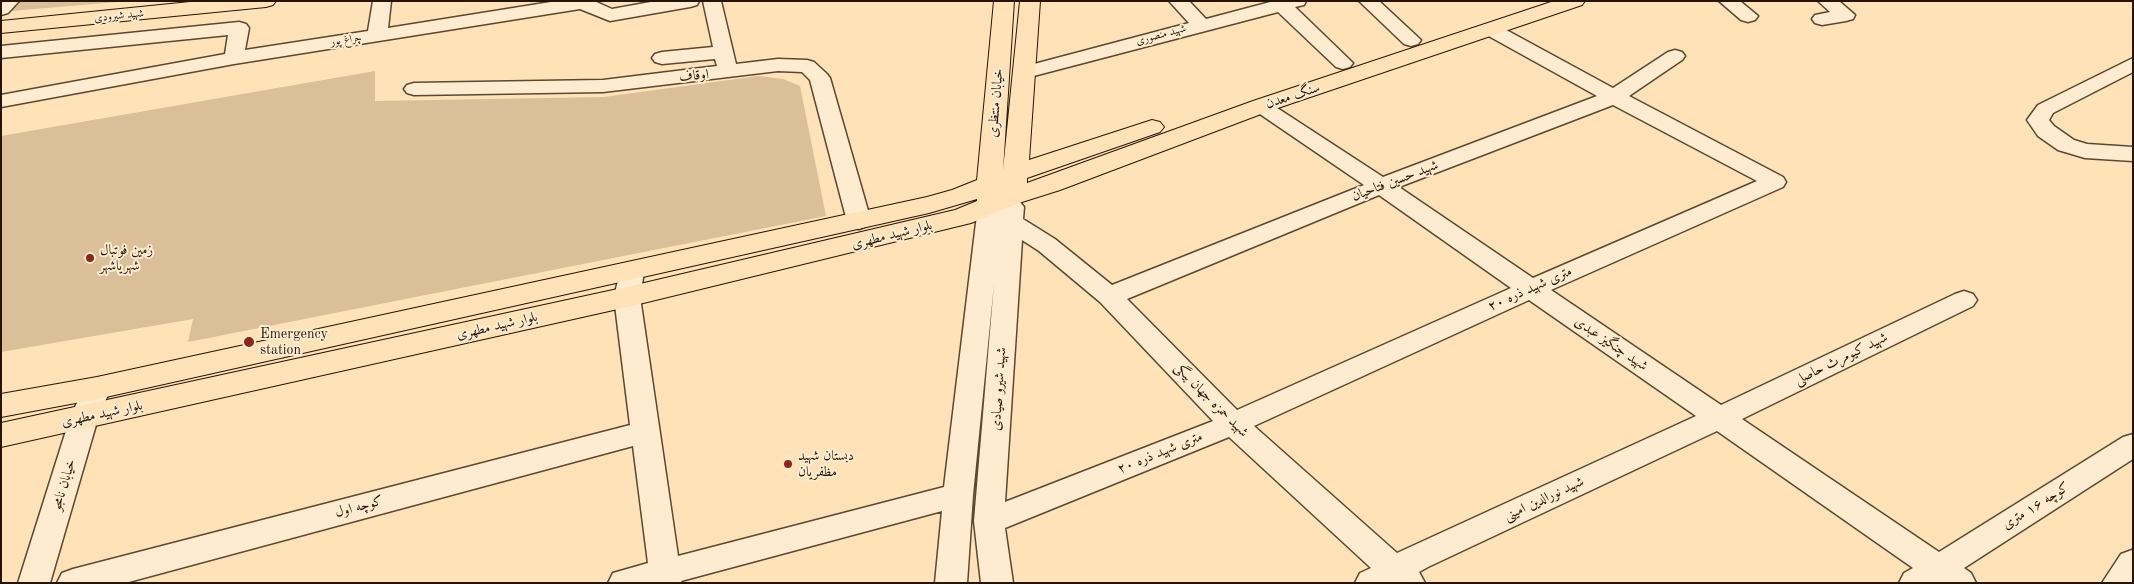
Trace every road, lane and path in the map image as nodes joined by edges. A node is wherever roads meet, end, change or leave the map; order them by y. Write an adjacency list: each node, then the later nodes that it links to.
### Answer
1 (10, 1): 15 (street)
2 (175, 1): 15 (main road, شهید شیرودی)
3 (266, 1): 18 (main road, شهید شیرودی)
4 (382, 1): 20 (street)
5 (690, 1): 20 (street, چراغ پور)
6 (712, 1): 23 (street)
7 (1004, 1): 37 (main road, خیابان منتظری)
8 (1030, 1): 30 (main road, خیابان منتظری)
9 (1178, 1): 17 (street)
10 (1368, 1): 21 (street)
11 (1530, 1): 21 (main road, سنگ معدن)
12 (1574, 1): 19 (main road, سنگ معدن)
13 (1728, 1): 16 (street)
14 (1290, 3): 17 (street, شهید منصوری); 27 (street)
15 (1, 10)
16 (1748, 16)
17 (1201, 25): 30 (street, شهید منصوری)
18 (1, 27)
19 (1492, 30): 32 (street, ۲۰ متری شهید ذره); 34 (main road, سنگ معدن)
20 (377, 36): 25 (street, چراغ پور)
21 (1411, 40): 27 (main road, سنگ معدن)
22 (1, 52): 25 (street)
23 (723, 52): 26 (street); 29 (street)
24 (1676, 56): 32 (street, شهید حسین فتاحیان)
25 (234, 58): 33 (street, چراغ پور)
26 (662, 58)
27 (1343, 63): 37 (main road, سنگ معدن)
28 (2133, 64): 35 (street)
29 (728, 72): 31 (street, اوقاف); 38 (street, اوقاف)
30 (1026, 72): 37 (main road, خیابان منتظری)
31 (414, 89)
32 (1614, 97): 36 (street, شهید حسین فتاحیان); 40 (street, ۲۰ متری شهید ذره)
33 (1, 101)
34 (1261, 106): 36 (street, شهید چنگیز عبدی); 37 (main road, سنگ معدن)
35 (2133, 154)
36 (1381, 186): 40 (street, شهید چنگیز عبدی); 41 (street, شهید حسین فتاحیان)
37 (1001, 201): 38 (main road, بلوار شهید مطهری); 39 (main road, بلوار شهید مطهری); 41 (street, شهید حمزه جهان بیگی); 51 (street, شهید شیرو صیادی); 52 (street, شهید شیرو صیادی)
38 (859, 221): 39 (main road, بلوار شهید مطهری)
39 (629, 284): 43 (main road, بلوار شهید مطهری); 45 (main road, بلوار شهید مطهری); 48 (street)
40 (1531, 289): 46 (street, شهید چنگیز عبدی); 47 (street, ۲۰ متری شهید ذره)
41 (1108, 296): 47 (street, شهید حمزه جهان بیگی)
42 (1964, 300): 46 (street, شهید کیومرث حاصلی)
43 (97, 388): 44 (main road, بلوار شهید مطهری); 45 (street, خیابان نامجو)
44 (1, 406)
45 (84, 418): 49 (main road, بلوار شهید مطهری); 57 (street, خیابان نامجو)
46 (1719, 418): 55 (street, شهید نورالدین امینی); 56 (street, شهید چنگیز عبدی)
47 (1233, 424): 52 (street, ۲۰ متری شهید ذره); 55 (street, شهید حمزه جهان بیگی)
48 (645, 432): 54 (street); 58 (street, کوچه اول)
49 (1, 435)
50 (2133, 446): 56 (street, کوچه ۱۶ متری)
51 (958, 495): 54 (street); 60 (street, شهید شیرو صیادی)
52 (989, 521): 61 (street, شهید شیرو صیادی)
53 (2132, 563): 62 (street)
54 (665, 577): 59 (street)
55 (1391, 578)
56 (1938, 578)
57 (34, 583)
58 (73, 583)
59 (624, 583)
60 (951, 583)
61 (997, 583)
62 (2118, 583)

